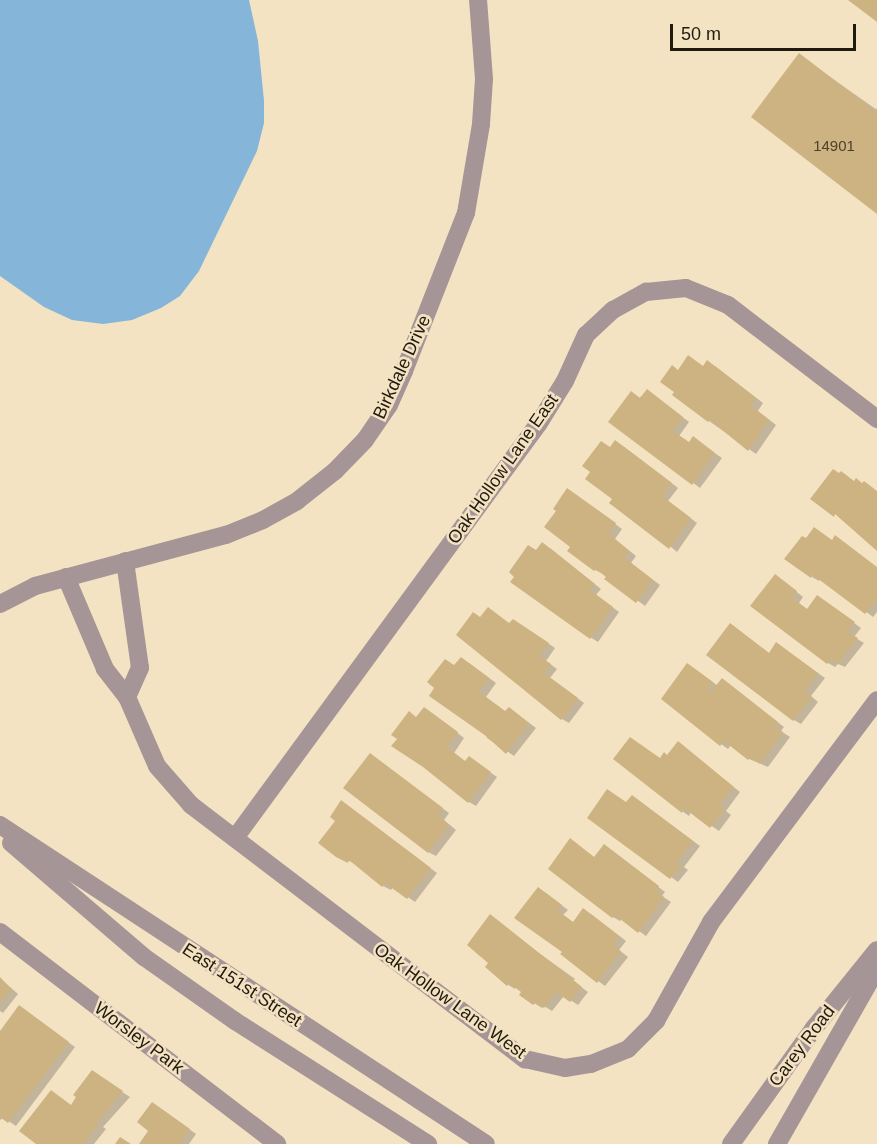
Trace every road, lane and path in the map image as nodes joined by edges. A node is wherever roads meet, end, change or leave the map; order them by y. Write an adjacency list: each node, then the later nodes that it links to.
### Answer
1 (478, 0): 3 (street, Birkdale Drive)
2 (877, 419): 10 (street, Oak Hollow Lane East)
3 (125, 561): 4 (street, Birkdale Drive); 6 (street)
4 (66, 577): 5 (street, Birkdale Drive); 6 (street, Oak Hollow Lane West)
5 (0, 604)
6 (127, 697): 10 (street, Oak Hollow Lane West)
7 (877, 700): 10 (street, Oak Hollow Lane West)
8 (0, 825): 16 (street, East 151st Street)
9 (0, 834): 15 (street, East 151st Street)
10 (235, 838)
11 (0, 932): 14 (street, Worsley Park)
12 (877, 950): 17 (street, Carey Road)
13 (877, 969): 18 (street, Carey Road)
14 (277, 1144)
15 (428, 1144)
16 (486, 1144)
17 (731, 1144)
18 (777, 1144)

